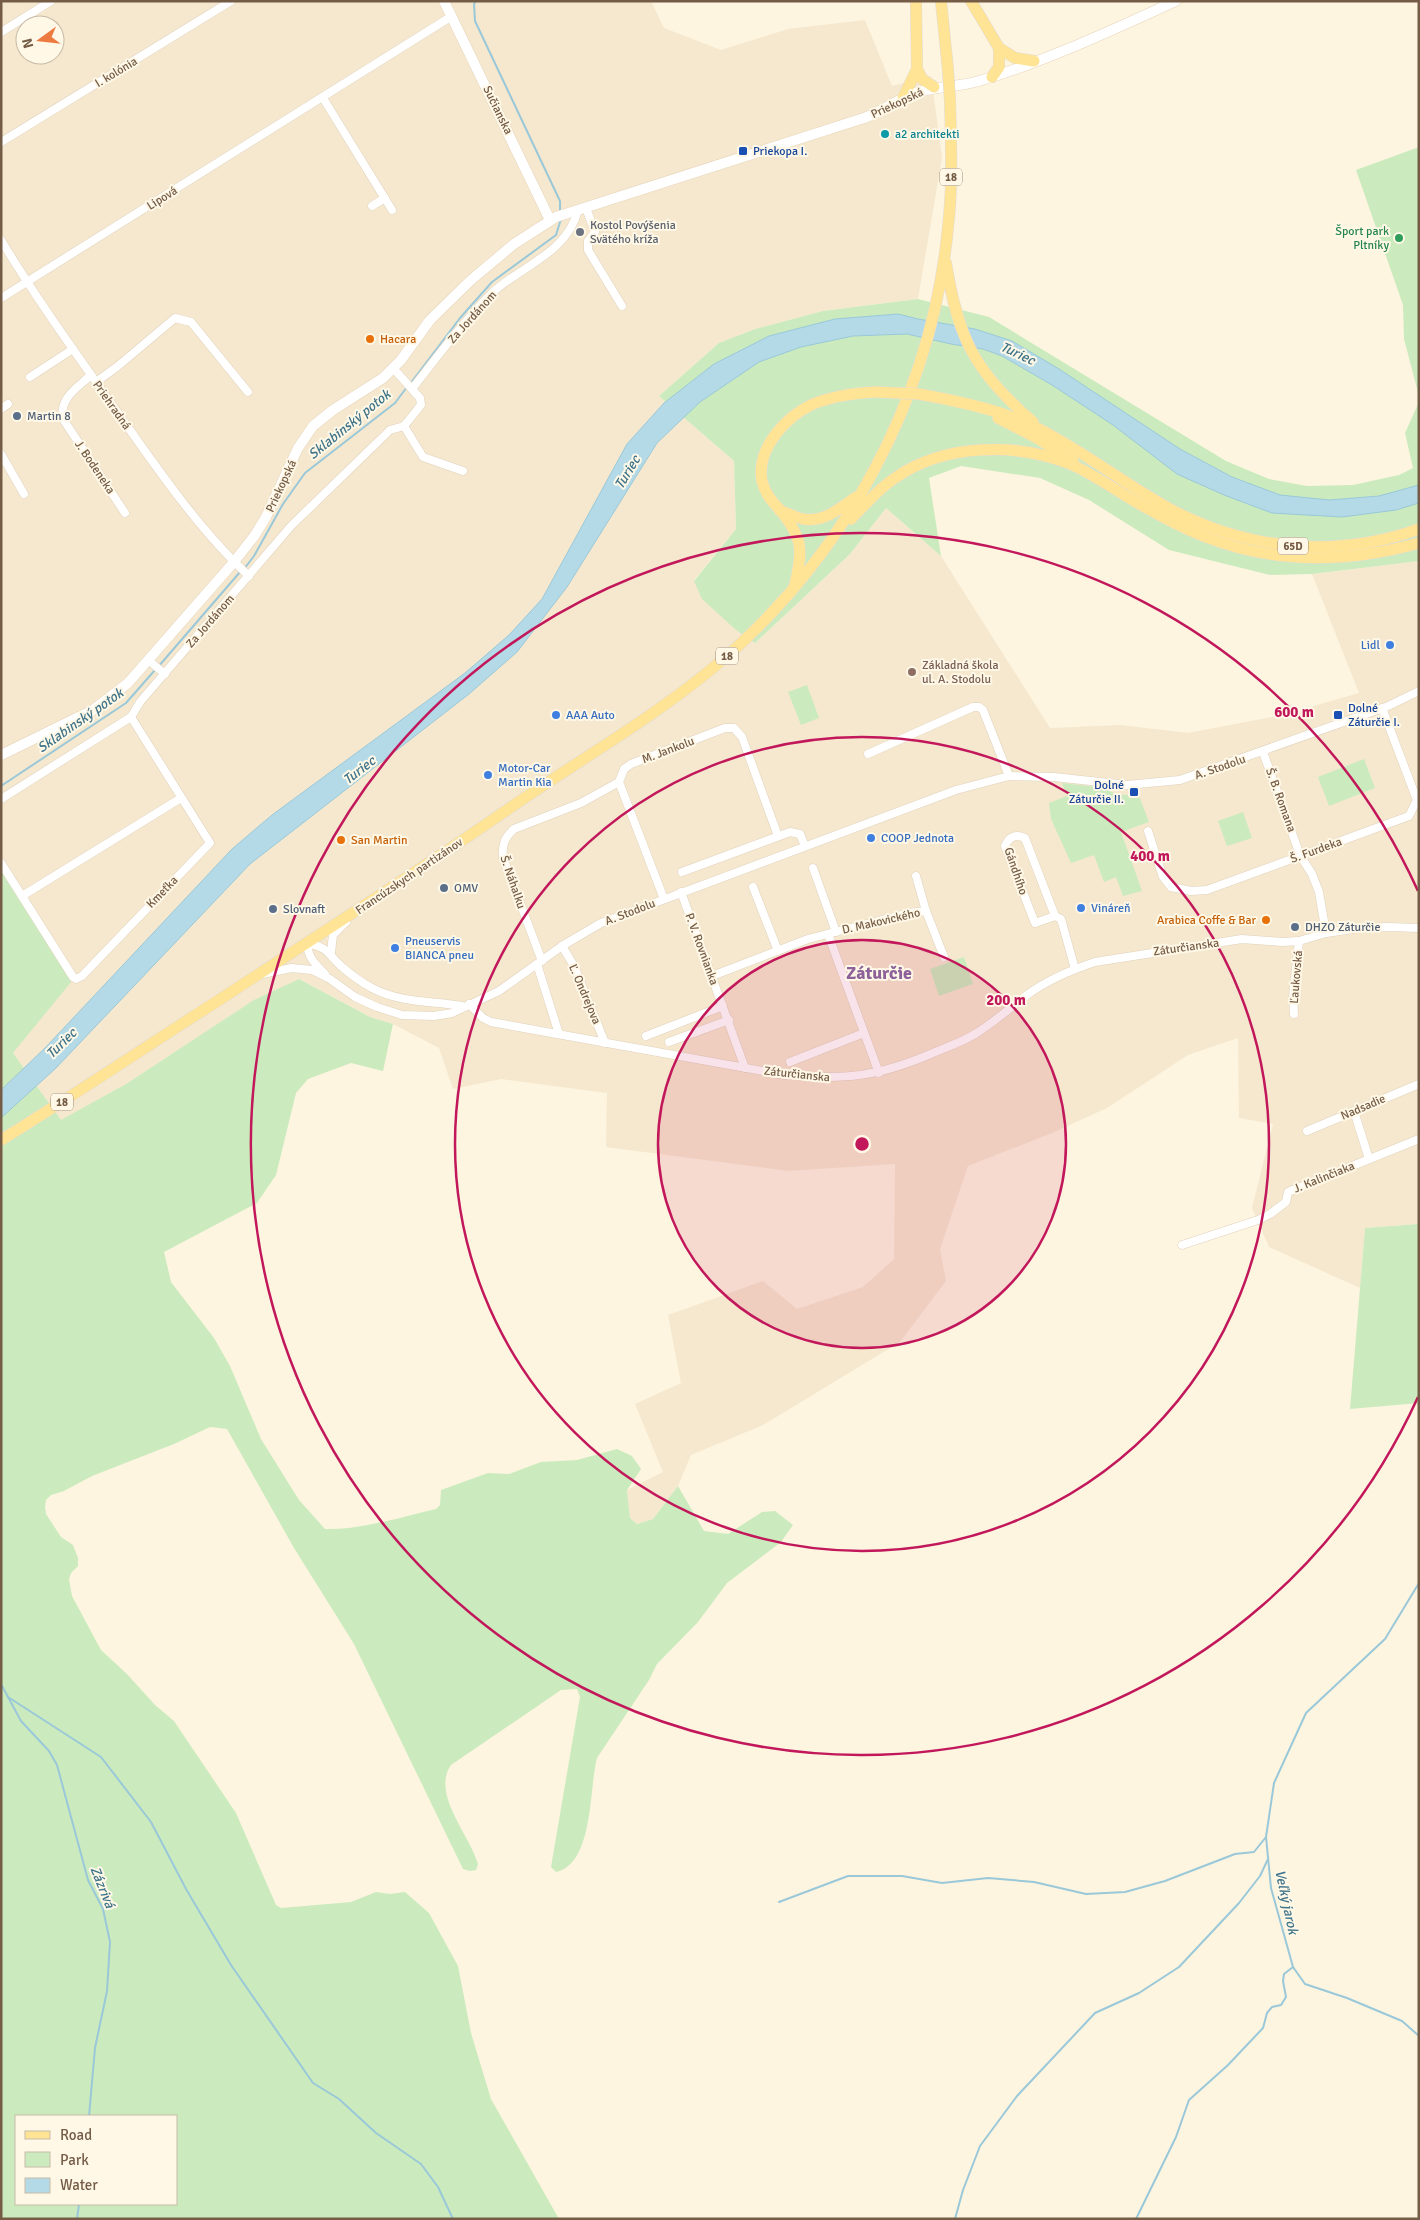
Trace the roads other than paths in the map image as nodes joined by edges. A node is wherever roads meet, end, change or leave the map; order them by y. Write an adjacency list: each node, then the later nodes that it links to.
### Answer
1 (51, 1): 9 (street)
2 (231, 1): 17 (street, I. kolónia)
3 (444, 1): 8 (street, Sučianska)
4 (916, 1): 12 (main road)
5 (941, 1): 24 (main road, 18, bridge)
6 (971, 1): 10 (main road)
7 (1176, 1): 11 (street, Priekopská)
8 (452, 16): 15 (street, Lipová); 22 (street, Sučianska)
9 (1, 32)
10 (999, 48): 11 (main road); 13 (main road)
11 (1034, 61): 13 (street, Priekopská)
12 (917, 69): 14 (main road); 16 (main road)
13 (992, 76): 14 (street, Priekopská)
14 (934, 87): 16 (street, Priekopská)
15 (322, 98): 18 (street); 25 (street, Lipová)
16 (903, 98): 21 (street, Priekopská)
17 (1, 142)
18 (385, 198): 19 (street); 20 (street)
19 (372, 206)
20 (392, 210)
21 (578, 210): 22 (street, Priekopská); 27 (street); 33 (street, Za Jordánom)
22 (553, 219): 29 (street, Priekopská)
23 (1, 240): 25 (street, Priehradná)
24 (945, 255): 39 (main road); 44 (main road, 18)
25 (27, 282): 26 (street, Lipová); 28 (street, Priehradná)
26 (1, 298)
27 (622, 306)
28 (73, 349): 30 (street, Priehradná); 31 (street)
29 (394, 368): 33 (street); 52 (street, Priekopská)
30 (91, 375): 32 (street, Priehradná); 46 (street, J. Bodeneka)
31 (30, 377)
32 (96, 382): 34 (street); 52 (street, Priehradná)
33 (412, 389): 38 (street)
34 (248, 392)
35 (8, 404): 37 (street)
36 (976, 407): 39 (main road); 42 (main road); 45 (main road, bridge)
37 (1, 409)
38 (404, 426): 41 (street); 53 (street, Za Jordánom)
39 (1041, 430): 47 (main road, 65D)
40 (1, 454): 43 (street)
41 (462, 471)
42 (1105, 483): 48 (main road); 50 (main road, 65D)
43 (24, 494)
44 (860, 495): 45 (main road); 48 (main road, 18)
45 (780, 511): 54 (main road)
46 (125, 513)
47 (1419, 529)
48 (834, 536): 54 (main road, 18)
49 (1419, 543): 50 (main road, 65D)
50 (1400, 548): 51 (main road)
51 (1419, 548)
52 (236, 564): 53 (street, Priehradná); 55 (street, Priekopská)
53 (249, 576): 56 (street, Za Jordánom)
54 (795, 585): 79 (main road, Francúzskych partizánov / 18)
55 (151, 663): 56 (street); 60 (street, Priekopská)
56 (165, 674): 59 (street, Za Jordánom)
57 (1419, 691): 58 (street, A. Stodolu)
58 (1382, 708): 61 (street, A. Stodolu); 70 (street, Š. Furdeka)
59 (130, 717): 65 (street, Kmeťka); 66 (street, Za Jordánom)
60 (3, 751)
61 (1263, 752): 63 (street, A. Stodolu); 70 (street, Š. B. Romana)
62 (868, 754): 63 (street)
63 (1009, 776): 69 (street, A. Stodolu)
64 (619, 782): 68 (street, M. Jankolu); 78 (street); 91 (street, Š. Náhalku)
65 (181, 798): 77 (street); 77 (street, Kmeťka)
66 (1, 799)
67 (1148, 831): 70 (street, Š. Furdeka)
68 (778, 836): 69 (street); 73 (street)
69 (805, 846): 76 (street, A. Stodolu)
70 (1300, 855): 84 (street, Š. B. Romana)
71 (1, 863): 77 (street)
72 (813, 868): 83 (street, D. Makovického)
73 (682, 872)
74 (916, 876): 80 (street, D. Makovického)
75 (753, 887): 88 (street)
76 (681, 892): 78 (street, A. Stodolu); 94 (street, P. V. Rovnianka)
77 (22, 896)
78 (664, 899): 87 (street, A. Stodolu)
79 (356, 911): 86 (main road, Francúzskych partizánov / 18); 89 (street)
80 (926, 911): 83 (street, D. Makovického); 90 (street, D. Makovického)
81 (1055, 916): 81 (street, Gándhího); 92 (street, Gándhího)
82 (1419, 928): 84 (street, Záturčianska)
83 (832, 933): 88 (street, D. Makovického); 100 (street)
84 (1326, 933): 85 (street, Záturčianska)
85 (1299, 941): 92 (street, Záturčianska); 98 (street, Ľaukovská)
86 (308, 943): 89 (street); 93 (main road, Francúzskych partizánov / 18); 95 (street)
87 (562, 946): 91 (street, A. Stodolu); 104 (street, Ľ. Ondrejova)
88 (778, 951): 94 (street, D. Makovického)
89 (331, 952): 96 (street)
90 (944, 956)
91 (540, 962): 96 (street, A. Stodolu); 101 (street)
92 (1074, 969): 107 (street, Záturčianska)
93 (258, 974): 95 (street); 112 (main road, Francúzskych partizánov / 18)
94 (712, 976): 97 (street, P. V. Rovnianka)
95 (330, 978): 96 (street)
96 (465, 1005): 101 (street, Záturčianska)
97 (723, 1006): 99 (street, P. V. Rovnianka); 102 (street)
98 (1294, 1014)
99 (729, 1020): 103 (street); 106 (street, P. V. Rovnianka)
100 (864, 1033): 105 (street); 107 (street)
101 (559, 1034): 104 (street, Záturčianska)
102 (646, 1036)
103 (669, 1042)
104 (605, 1043): 106 (street, Záturčianska)
105 (790, 1062)
106 (745, 1068): 107 (street, Záturčianska)
107 (879, 1073)
108 (1419, 1084): 109 (street, Nadsadie)
109 (1354, 1111): 110 (street, Nadsadie); 113 (street)
110 (1307, 1131)
111 (1419, 1139): 113 (street, J. Kalinčiaka)
112 (1, 1140)
113 (1369, 1159): 114 (street, J. Kalinčiaka)
114 (1182, 1245)

